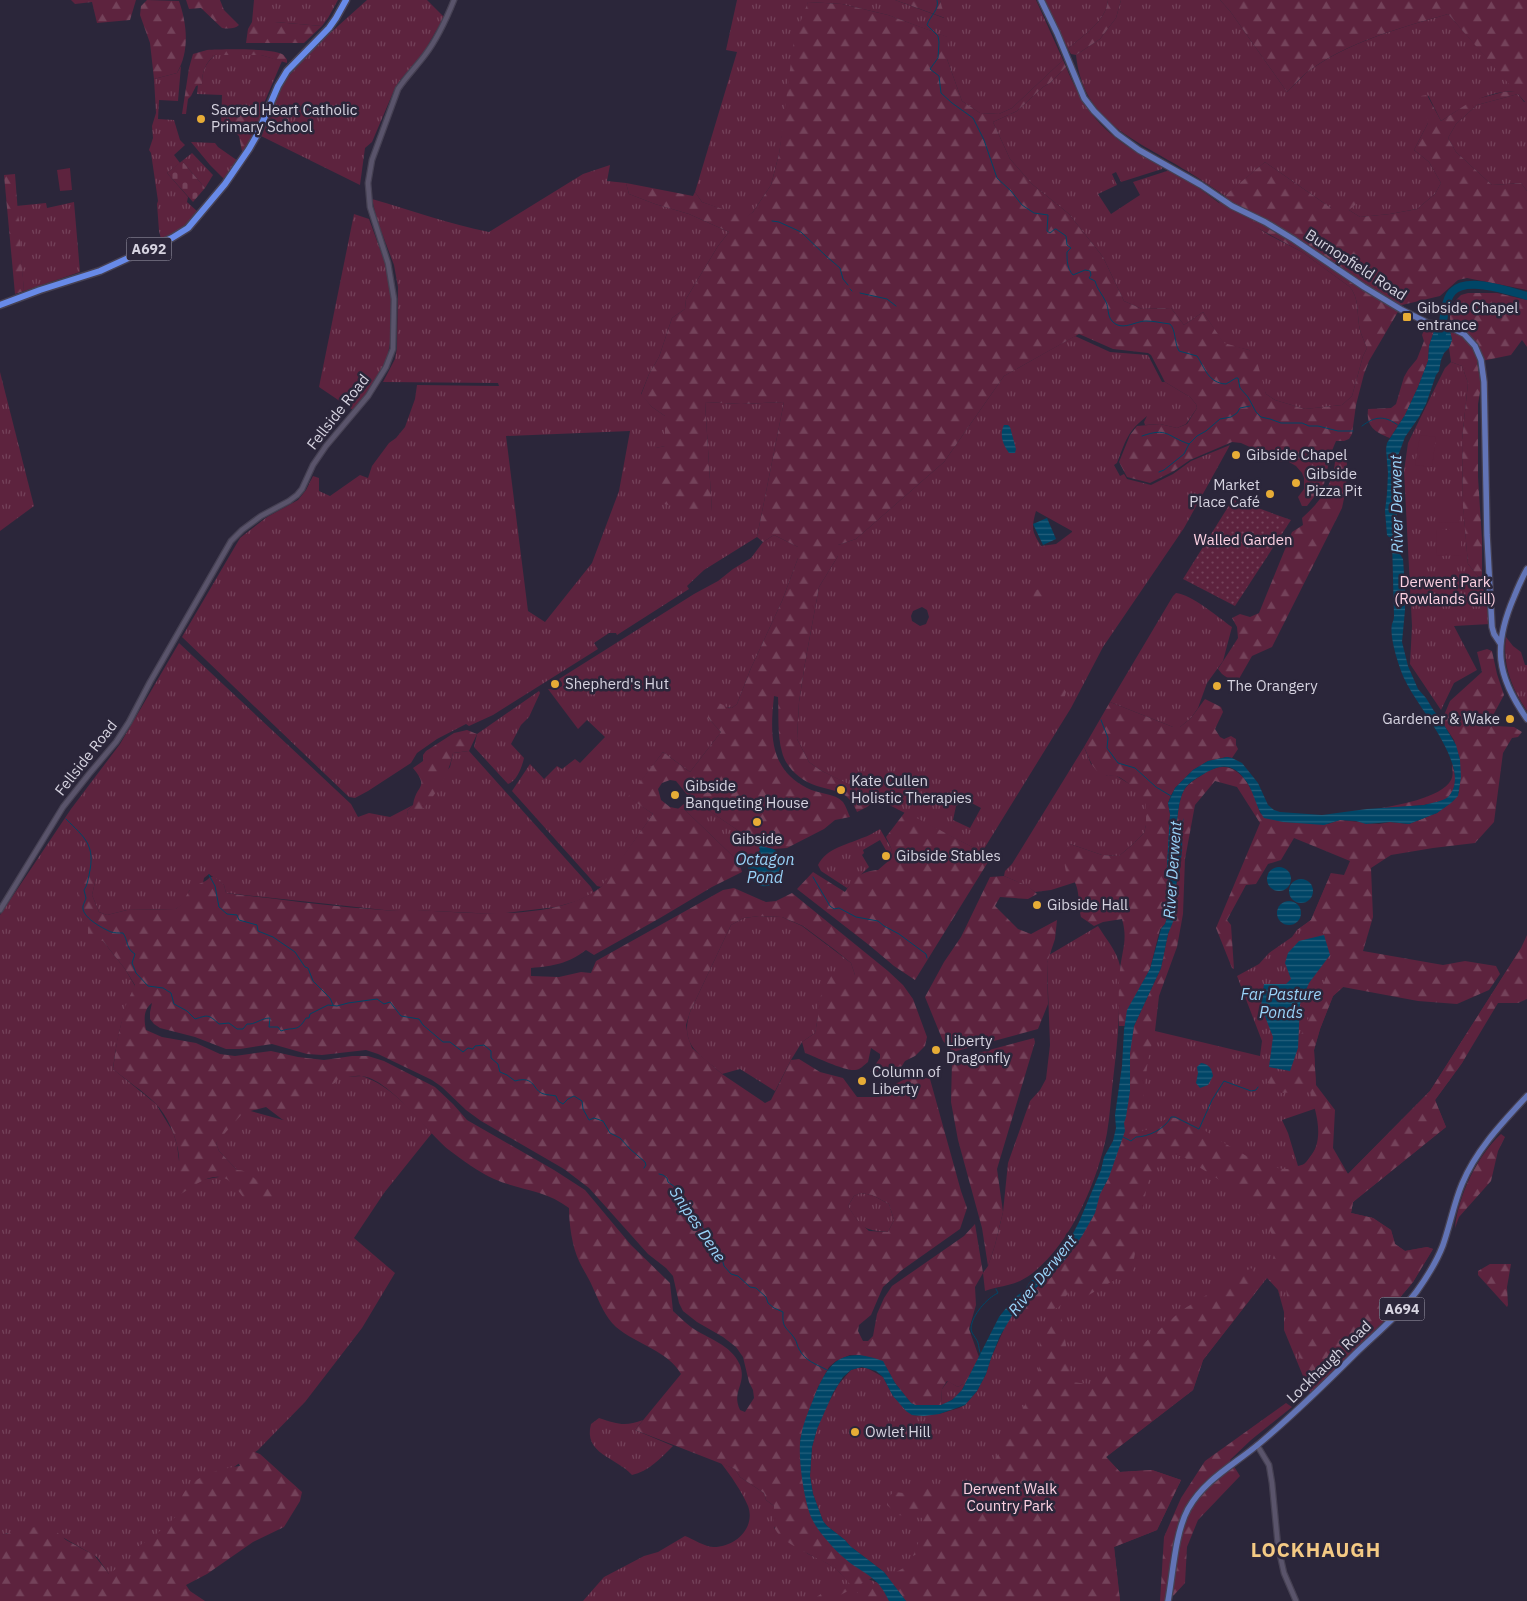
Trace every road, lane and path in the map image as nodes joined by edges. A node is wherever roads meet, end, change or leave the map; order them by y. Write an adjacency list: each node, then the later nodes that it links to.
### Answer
1 (346, 0): 4 (highway, A692)
2 (454, 0): 10 (street, Fellside Road)
3 (1041, 0): 6 (main road, Burnopfield Road)
4 (0, 305)
5 (1527, 569): 7 (main road)
6 (1492, 627): 7 (main road); 8 (main road, Burnopfield Road)
7 (1502, 632): 8 (main road)
8 (1500, 643): 9 (main road)
9 (1527, 719)
10 (0, 910)
11 (1527, 1096): 12 (main road, Lockhaugh Road / A694)
12 (1258, 1445): 13 (main road, Lockhaugh Road / A694); 14 (street)
13 (1168, 1601)
14 (1296, 1601)

